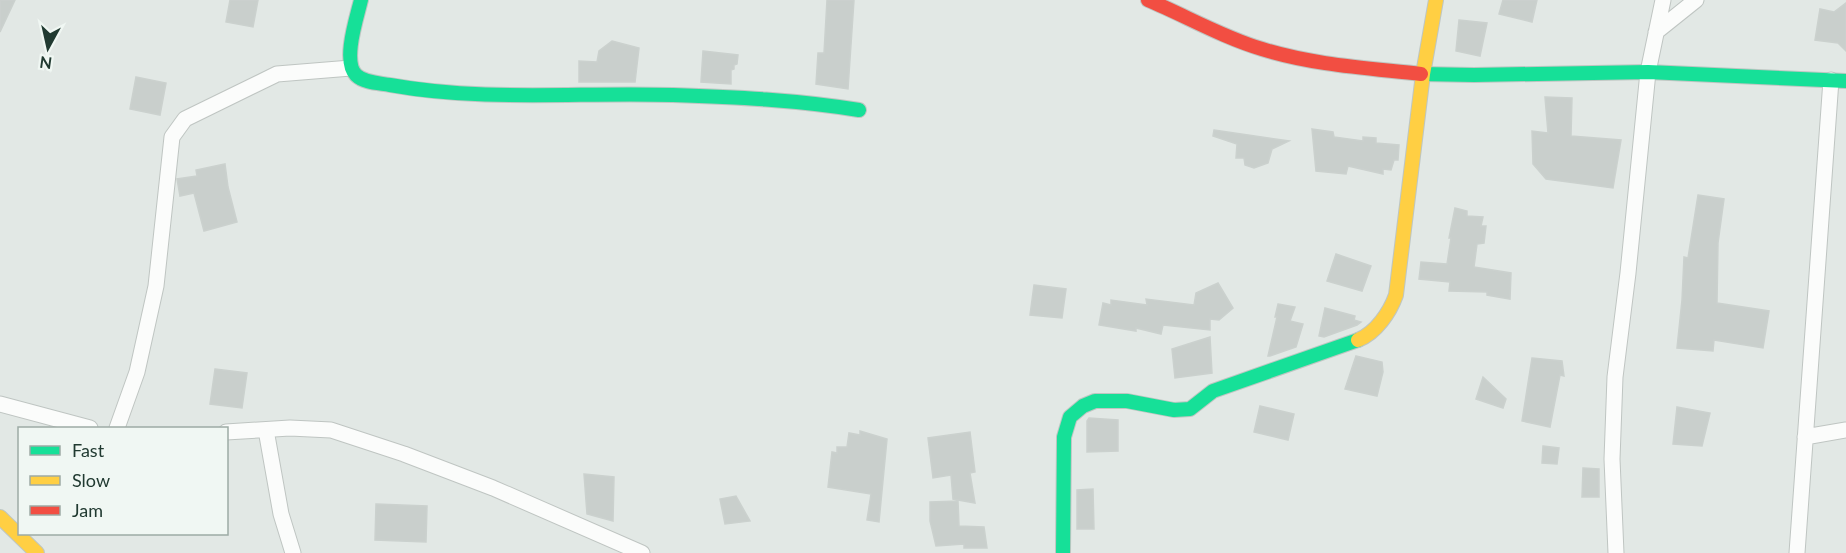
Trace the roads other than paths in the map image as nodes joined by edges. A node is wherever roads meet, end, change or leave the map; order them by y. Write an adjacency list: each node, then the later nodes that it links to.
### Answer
1 (361, 0): 7 (street)
2 (1148, 0): 9 (street)
3 (1436, 0): 9 (street)
4 (1663, 0): 6 (street)
5 (1696, 0): 6 (street)
6 (1656, 32): 8 (street)
7 (351, 68): 11 (street); 14 (street)
8 (1648, 72): 9 (street); 10 (street); 26 (street)
9 (1423, 74): 25 (street)
10 (1839, 81): 18 (street)
11 (860, 110)
12 (0, 404): 13 (street)
13 (83, 427)
14 (118, 427)
15 (266, 430): 17 (street); 23 (street); 24 (street)
16 (1846, 430): 18 (street)
17 (228, 432)
18 (1805, 437): 27 (street)
19 (0, 517): 21 (street)
20 (18, 535): 22 (street)
21 (18, 535)
22 (37, 553)
23 (293, 553)
24 (642, 553)
25 (1063, 553)
26 (1616, 553)
27 (1797, 553)

